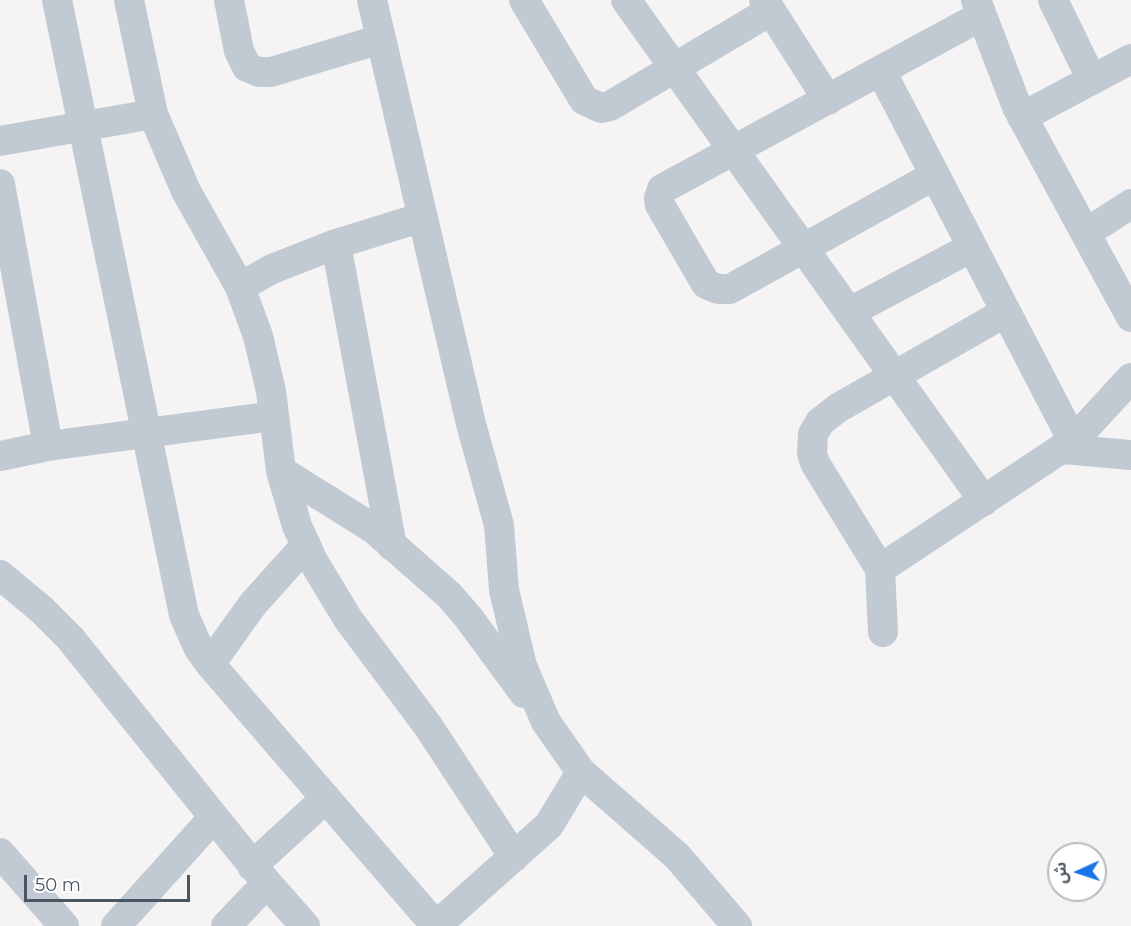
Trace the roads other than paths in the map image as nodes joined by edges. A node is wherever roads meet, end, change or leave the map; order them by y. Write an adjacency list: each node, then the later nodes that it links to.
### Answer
1 (57, 0): 18 (street)
2 (129, 0): 16 (street)
3 (229, 0): 10 (street)
4 (372, 0): 10 (street)
5 (524, 0): 12 (street)
6 (626, 0): 12 (street)
7 (1053, 0): 14 (street)
8 (767, 5): 12 (street); 15 (street)
9 (979, 8): 13 (street); 17 (street)
10 (381, 39): 24 (street)
11 (1131, 60): 14 (street)
12 (674, 68): 20 (street)
13 (881, 71): 15 (street); 21 (street)
14 (1092, 80): 17 (street)
15 (828, 100): 20 (street)
16 (153, 114): 18 (street); 30 (street)
17 (1022, 117): 25 (street)
18 (84, 126): 19 (street); 37 (street)
19 (0, 141)
20 (734, 152): 28 (street); 28 (street)
21 (934, 175): 28 (street); 29 (street)
22 (0, 184): 26 (street)
23 (1131, 204): 25 (street)
24 (423, 217): 27 (street); 50 (street)
25 (1086, 233): 33 (street)
26 (5, 236): 39 (street)
27 (336, 244): 30 (street); 45 (street)
28 (802, 247): 31 (street)
29 (972, 247): 31 (street); 32 (street)
30 (240, 287): 36 (street)
31 (849, 312): 34 (street)
32 (1006, 312): 34 (street); 38 (street)
33 (1131, 317)
34 (895, 376): 43 (street); 46 (street)
35 (1131, 378): 38 (street)
36 (274, 416): 37 (street); 42 (street)
37 (145, 433): 39 (street); 49 (street)
38 (1068, 445): 40 (street); 43 (street)
39 (48, 446): 41 (street)
40 (1131, 455)
41 (0, 456)
42 (281, 471): 44 (street); 45 (street)
43 (984, 501): 46 (street)
44 (306, 546): 49 (street); 55 (street)
45 (392, 546): 50 (street)
46 (880, 569): 48 (street)
47 (0, 576): 53 (street)
48 (882, 632)
49 (210, 664): 52 (street)
50 (546, 722): 51 (street)
51 (581, 772): 55 (street); 62 (street)
52 (326, 798): 56 (street); 61 (street)
53 (213, 818): 56 (street); 58 (street)
54 (0, 853): 57 (street)
55 (514, 857): 61 (street)
56 (260, 875): 59 (street); 60 (street)
57 (64, 926)
58 (116, 926)
59 (226, 926)
60 (304, 926)
61 (436, 926)
62 (737, 926)

